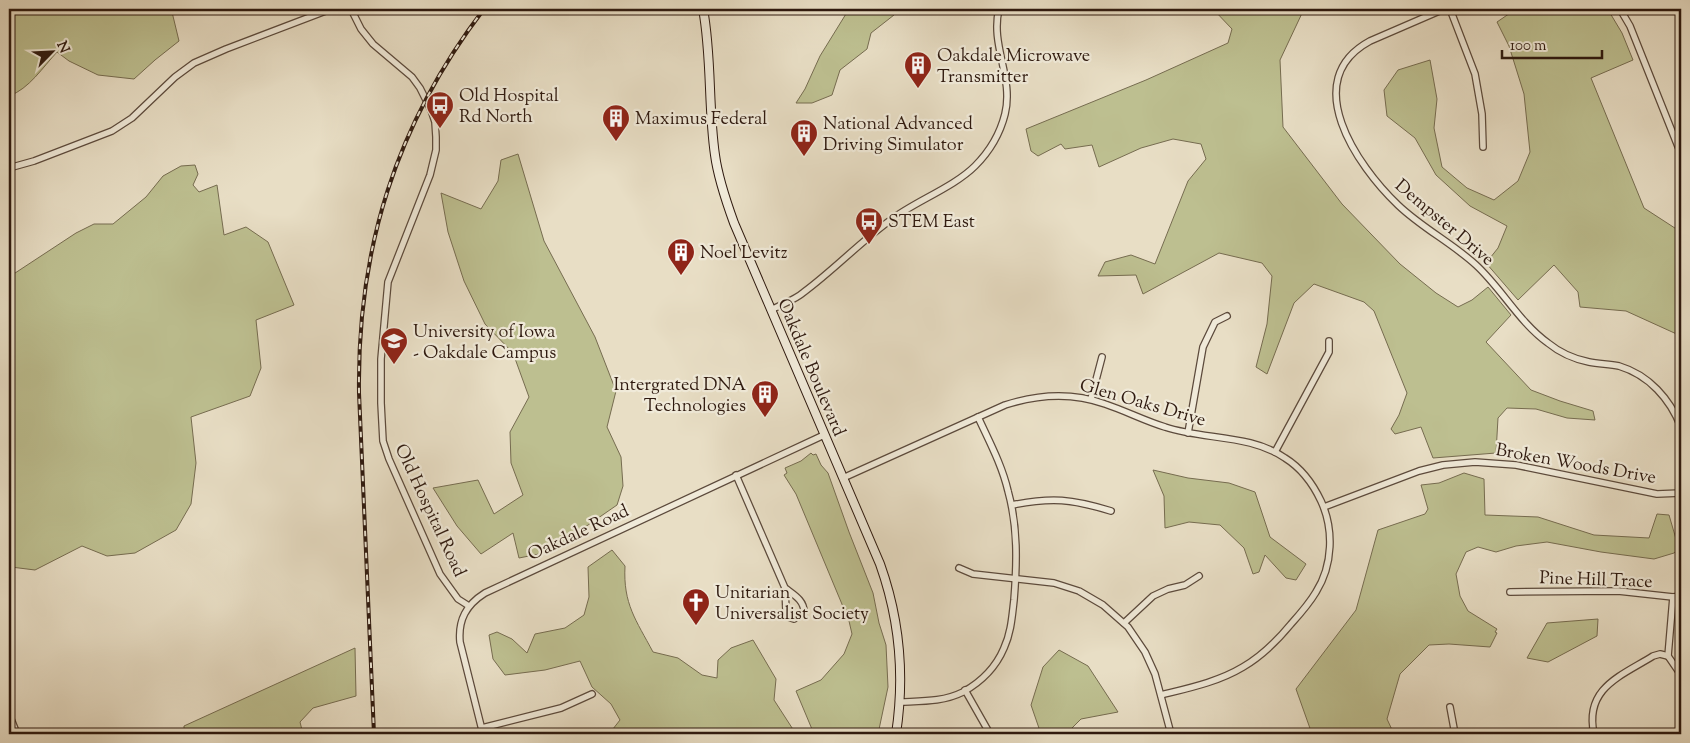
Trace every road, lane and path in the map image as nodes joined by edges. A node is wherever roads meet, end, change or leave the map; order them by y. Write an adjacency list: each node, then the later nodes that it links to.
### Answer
1 (331, 9): 10 (street)
2 (351, 9): 34 (street, Old Hospital Road)
3 (703, 9): 11 (main road, Oakdale Boulevard)
4 (999, 9): 11 (street)
5 (1444, 9): 17 (street, Dempster Drive)
6 (1450, 9): 8 (street)
7 (1620, 9): 9 (street)
8 (1483, 147)
9 (1681, 154)
10 (9, 168)
11 (771, 310): 19 (main road, Oakdale Boulevard)
12 (1227, 316): 18 (street)
13 (1329, 340): 20 (street)
14 (1102, 357): 15 (street)
15 (1090, 399): 16 (street, Glen Oaks Drive); 18 (street, Glen Oaks Drive)
16 (978, 417): 22 (street, Glen Oaks Drive); 24 (street)
17 (1681, 428)
18 (1188, 433): 20 (street, Glen Oaks Drive)
19 (824, 435): 21 (street, Oakdale Road); 22 (main road, Oakdale Boulevard)
20 (1275, 452): 25 (street, Glen Oaks Drive)
21 (736, 475): 30 (street); 34 (street, Oakdale Road)
22 (843, 478): 41 (main road, Oakdale Boulevard)
23 (1681, 493): 25 (street, Broken Woods Drive)
24 (1012, 505): 26 (street); 29 (street)
25 (1324, 507): 40 (street, Glen Oaks Drive)
26 (1111, 511)
27 (959, 568): 29 (street)
28 (1199, 576): 35 (street)
29 (1016, 578): 35 (street); 38 (street)
30 (785, 588): 30 (street)
31 (1510, 592): 33 (street, Pine Hill Trace)
32 (1681, 596): 33 (street, Pine Hill Trace)
33 (1673, 597): 36 (street)
34 (469, 606): 44 (street)
35 (1124, 624): 40 (street)
36 (1668, 656): 37 (street); 50 (street)
37 (1681, 675)
38 (966, 690): 41 (street); 47 (street)
39 (592, 694): 44 (street)
40 (1161, 695): 48 (street)
41 (900, 702): 46 (main road, Oakdale Boulevard)
42 (1450, 708): 49 (street)
43 (9, 714): 45 (street)
44 (482, 731)
45 (17, 734)
46 (896, 734)
47 (990, 734)
48 (1171, 734)
49 (1455, 734)
50 (1594, 734)

